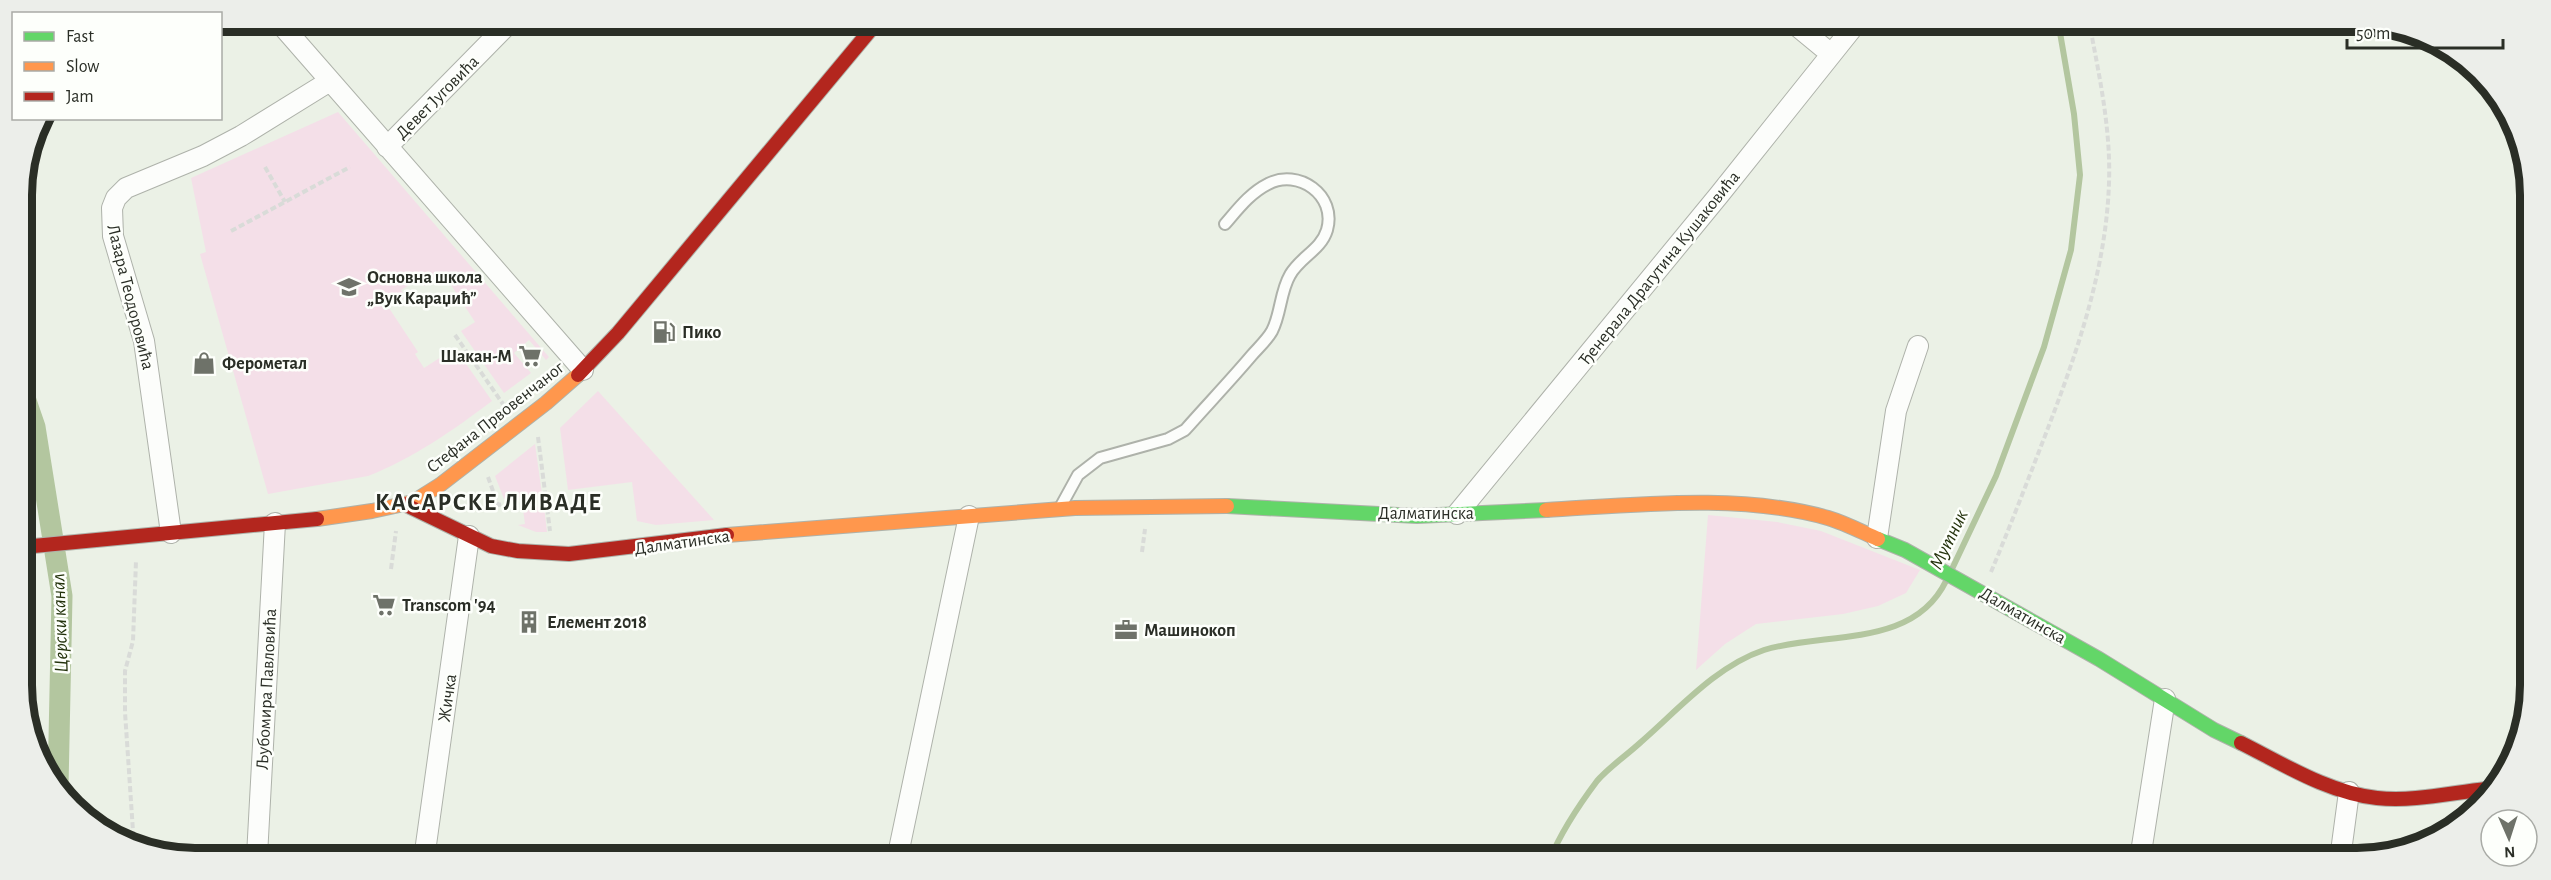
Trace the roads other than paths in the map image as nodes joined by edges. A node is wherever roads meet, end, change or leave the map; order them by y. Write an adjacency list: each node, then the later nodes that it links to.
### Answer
1 (288, 32): 7 (street)
2 (500, 32): 8 (street, Девет Југовића)
3 (869, 32): 11 (street, Стефана Првовенчаног)
4 (1805, 32): 6 (street)
5 (1849, 32): 6 (street, Ђенерала Драгутина Кушаковића)
6 (1832, 54): 14 (street, Ђенерала Драгутина Кушаковића)
7 (330, 81): 8 (street); 17 (street, Лазара Теодоровића)
8 (387, 147): 11 (street)
9 (1225, 224): 13 (lane)
10 (1918, 346): 19 (street)
11 (583, 370): 12 (street, Стефана Првовенчаног)
12 (404, 504): 16 (street, Стефана Првовенчаног); 18 (street, Далматинска)
13 (1059, 510): 14 (street, Далматинска); 15 (street, Далматинска)
14 (1457, 514): 19 (street, Далматинска)
15 (969, 516): 18 (street, Далматинска); 26 (street)
16 (275, 523): 17 (street, Стефана Првовенчаног); 24 (street, Љубомира Павловића)
17 (171, 533): 20 (street, Стефана Првовенчаног)
18 (469, 536): 25 (street, Жичка)
19 (1877, 538): 21 (street, Далматинска)
20 (32, 546)
21 (2165, 699): 23 (street, Далматинска); 27 (street)
22 (2482, 790): 23 (street, Далматинска)
23 (2349, 792): 28 (street)
24 (257, 848)
25 (426, 848)
26 (899, 848)
27 (2142, 848)
28 (2341, 848)

